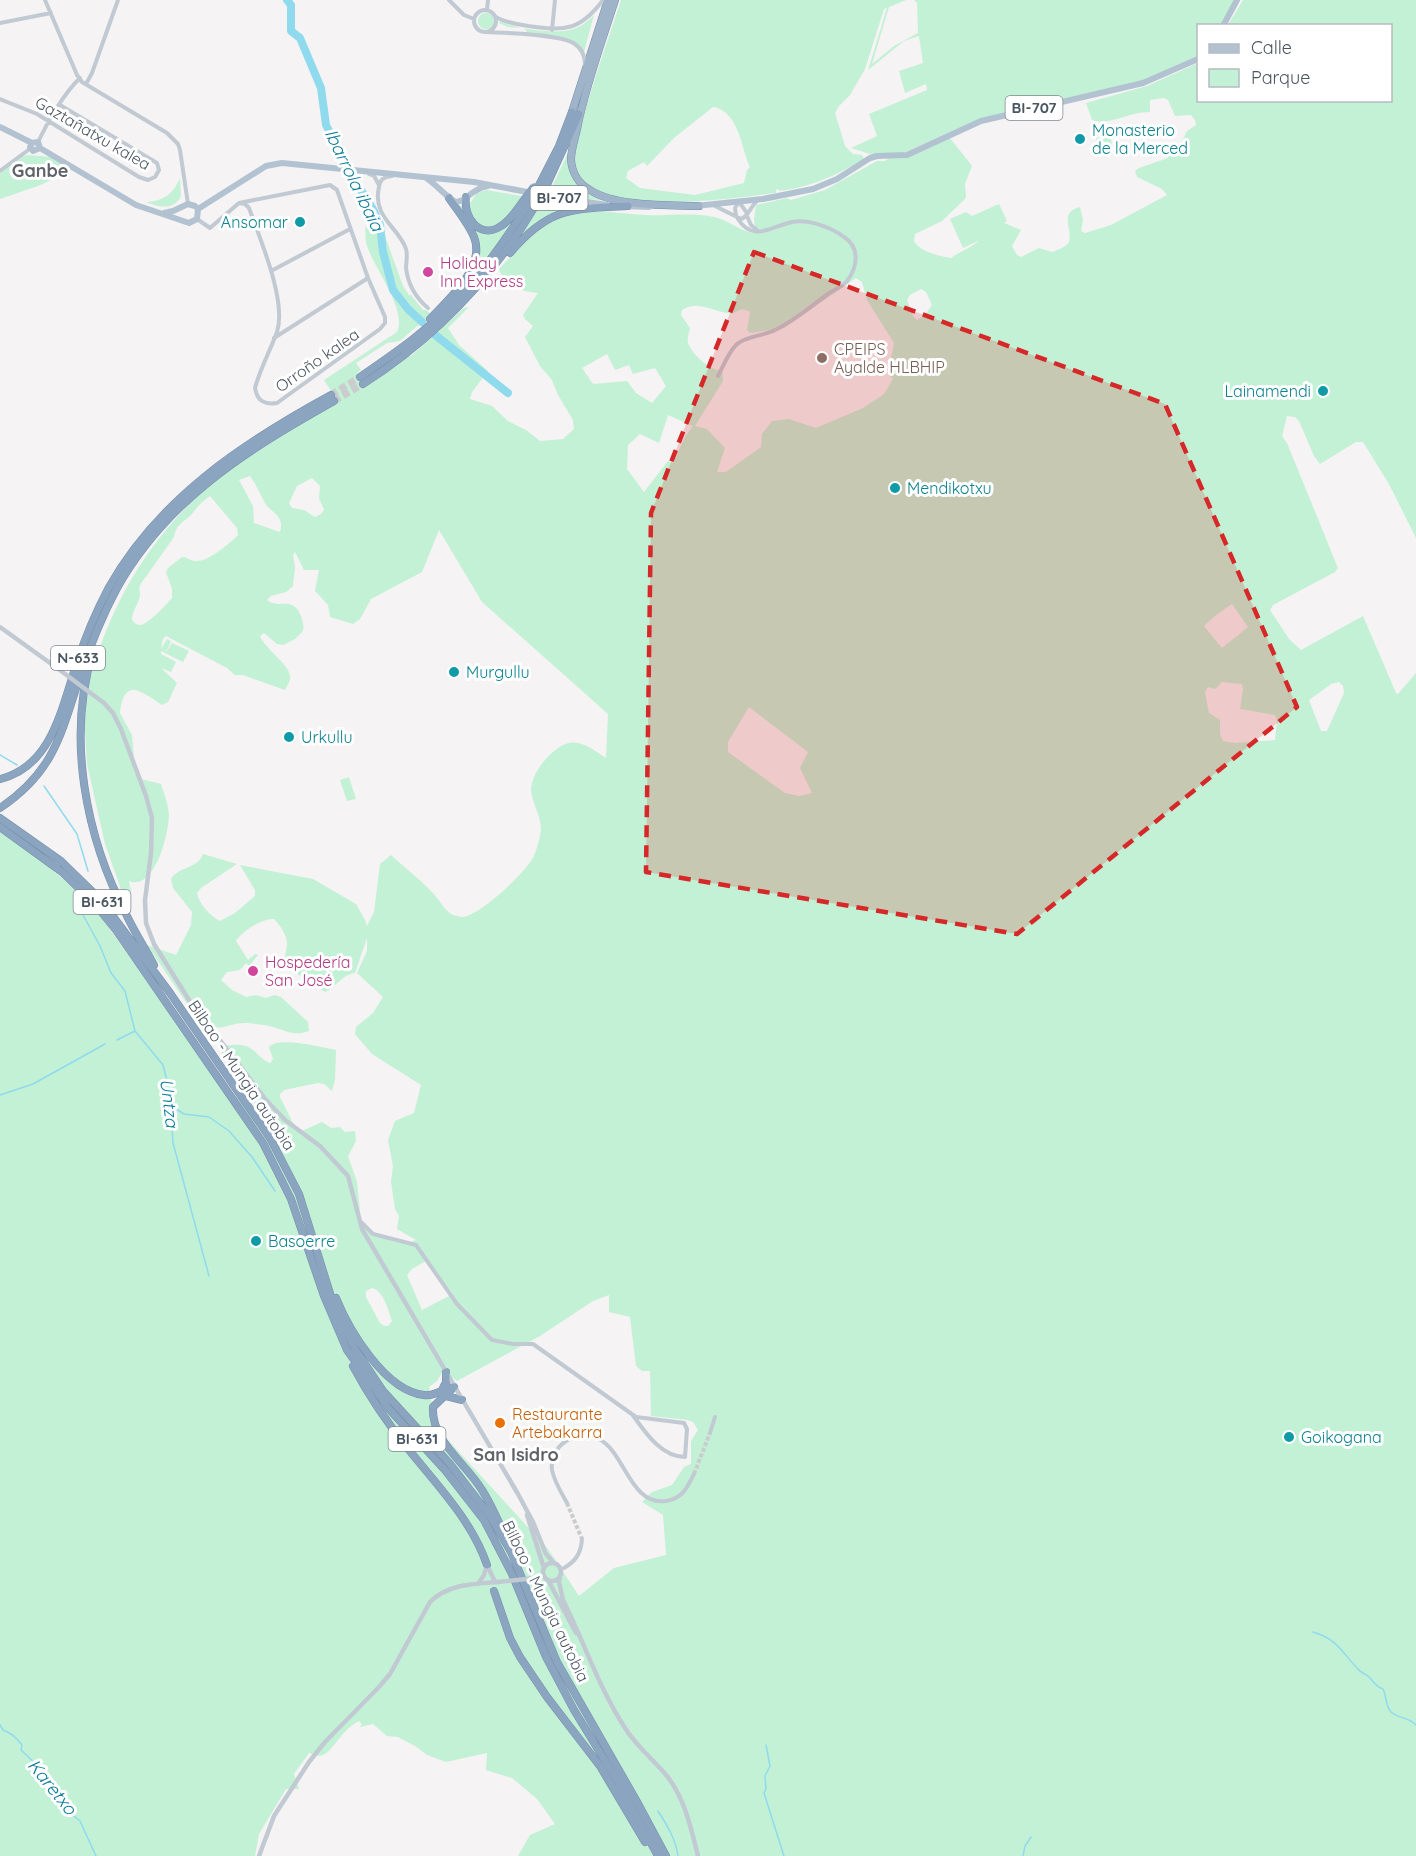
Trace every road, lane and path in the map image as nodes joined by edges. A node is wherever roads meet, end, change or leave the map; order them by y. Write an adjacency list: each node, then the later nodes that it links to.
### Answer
1 (45, 0): 10 (street)
2 (118, 0): 20 (street)
3 (449, 0): 12 (street)
4 (488, 0): 9 (street)
5 (555, 0): 15 (street)
6 (605, 0): 15 (street); 18 (highway)
7 (615, 0): 23 (highway)
8 (1237, 0): 14 (main road)
9 (487, 9): 11 (street); 12 (street)
10 (51, 13): 13 (street); 19 (street)
11 (496, 17): 15 (street); 16 (street)
12 (474, 19): 16 (street)
13 (0, 23)
14 (1224, 24)
15 (552, 30)
16 (487, 32): 18 (street)
17 (1197, 59): 37 (main road, BI-707)
18 (584, 75): 23 (highway)
19 (80, 78): 20 (street); 22 (street)
20 (86, 84): 41 (street)
21 (0, 99): 24 (street, Gaztañatxu kalea)
22 (60, 105): 24 (street); 24 (street, Gaztañatxu kalea)
23 (576, 113): 34 (highway); 34 (highway); 44 (highway)
24 (50, 121): 26 (street)
25 (0, 127): 26 (main road)
26 (35, 145): 28 (street); 46 (main road)
27 (352, 169): 29 (main road); 32 (street); 45 (main road)
28 (0, 171)
29 (402, 175): 30 (main road, BI-707); 32 (street)
30 (426, 177): 31 (main road, BI-707); 35 (main road)
31 (457, 181): 33 (main road, BI-707); 35 (main road); 36 (main road)
32 (379, 186): 55 (street)
33 (490, 186): 36 (main road); 43 (main road, BI-707)
34 (539, 187): 38 (highway, bridge); 38 (highway, bridge)
35 (448, 196): 36 (main road); 58 (highway)
36 (467, 196): 38 (highway)
37 (759, 199): 39 (main road, BI-707); 47 (street)
38 (530, 201): 56 (highway); 58 (highway)
39 (739, 202): 42 (main road, BI-707); 47 (street); 48 (street)
40 (239, 203): 49 (street); 51 (street); 53 (street, Orroño kalea)
41 (185, 205): 45 (main road); 46 (main road); 50 (main road)
42 (711, 205): 44 (main road, BI-707); 48 (street)
43 (628, 206): 44 (main road, BI-707); 56 (highway)
44 (699, 206)
45 (198, 209): 49 (main road)
46 (158, 213): 50 (main road)
47 (747, 215): 48 (street); 52 (street)
48 (737, 217): 52 (street)
49 (197, 219): 50 (main road)
50 (184, 222)
51 (350, 229): 53 (street); 54 (street)
52 (758, 231): 59 (street)
53 (271, 271): 57 (street, Orroño kalea)
54 (368, 278): 57 (street); 57 (street, Orroño kalea)
55 (428, 308)
56 (456, 309): 58 (highway)
57 (273, 339)
58 (398, 351)
59 (718, 376)
60 (152, 528): 61 (highway, N-633); 63 (highway, N-633); 64 (highway, N-633)
61 (134, 564): 63 (highway, N-633); 69 (highway)
62 (0, 627): 70 (street, bridge)
63 (81, 674): 65 (highway, N-633)
64 (0, 779)
65 (0, 808)
66 (0, 818): 68 (highway, Bilbao - Mungia autobia / BI-631)
67 (0, 827): 68 (highway, Bilbao - Mungia autobia / BI-631)
68 (14, 832): 69 (highway, Bilbao - Mungia autobia / BI-631); 72 (highway, Bilbao - Mungia autobia / BI-631)
69 (170, 993): 71 (highway, Bilbao - Mungia autobia / BI-631)
70 (358, 1220): 73 (street); 77 (street)
71 (317, 1250): 75 (highway); 84 (highway, Bilbao - Mungia autobia / BI-631)
72 (347, 1350): 86 (highway); 97 (highway, Bilbao - Mungia autobia / BI-631)
73 (446, 1372): 74 (street); 75 (highway)
74 (454, 1387): 75 (highway); 76 (street)
75 (444, 1393): 76 (highway); 84 (highway)
76 (462, 1400): 82 (street)
77 (632, 1414): 77 (street)
78 (715, 1417): 79 (street)
79 (710, 1433)
80 (694, 1474): 81 (street)
81 (567, 1503)
82 (524, 1506): 85 (street); 88 (street)
83 (582, 1539): 87 (street)
84 (511, 1552): 98 (highway, Bilbao - Mungia autobia / BI-631)
85 (554, 1563): 88 (street); 89 (street)
86 (487, 1565): 92 (street); 93 (street)
87 (564, 1568)
88 (544, 1570): 90 (street); 91 (street)
89 (560, 1576): 91 (street); 95 (street)
90 (535, 1578): 91 (street); 92 (street, bridge)
91 (548, 1580): 95 (street)
92 (496, 1582): 93 (street); 94 (street)
93 (478, 1584): 94 (street); 96 (street)
94 (494, 1591): 97 (highway)
95 (582, 1643): 99 (street)
96 (259, 1856)
97 (656, 1856)
98 (666, 1856)
99 (698, 1856)

